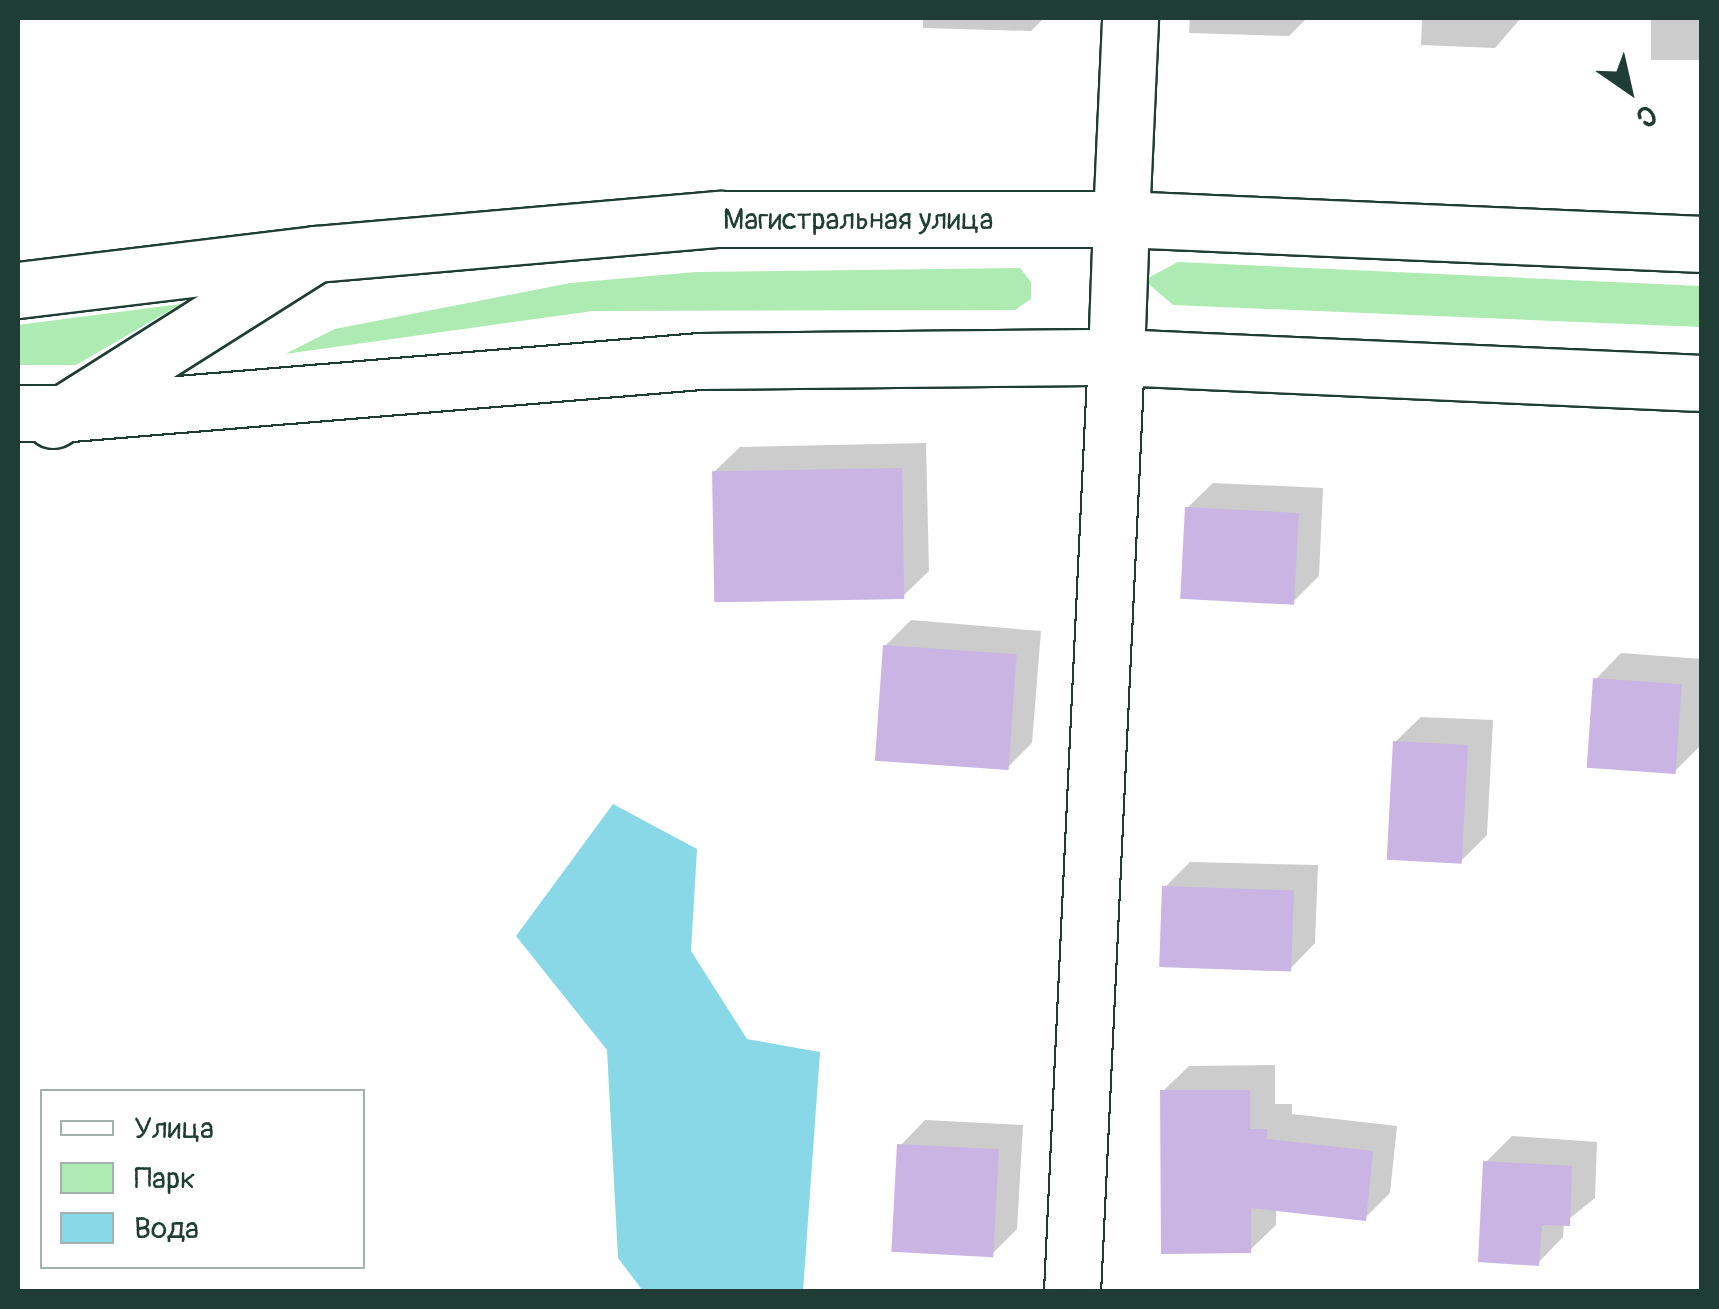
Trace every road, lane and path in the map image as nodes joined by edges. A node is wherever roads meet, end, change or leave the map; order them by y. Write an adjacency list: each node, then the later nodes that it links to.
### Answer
1 (1130, 18): 2 (main road)
2 (1120, 219): 3 (main road, Магистральная улица); 4 (main road, Магистральная улица); 6 (main road)
3 (1702, 244)
4 (316, 254): 5 (main road, Магистральная улица); 8 (main road)
5 (18, 290)
6 (1116, 358): 7 (main road); 8 (main road); 10 (main road)
7 (1702, 383)
8 (44, 413): 9 (main road)
9 (18, 434)
10 (1072, 1292)

